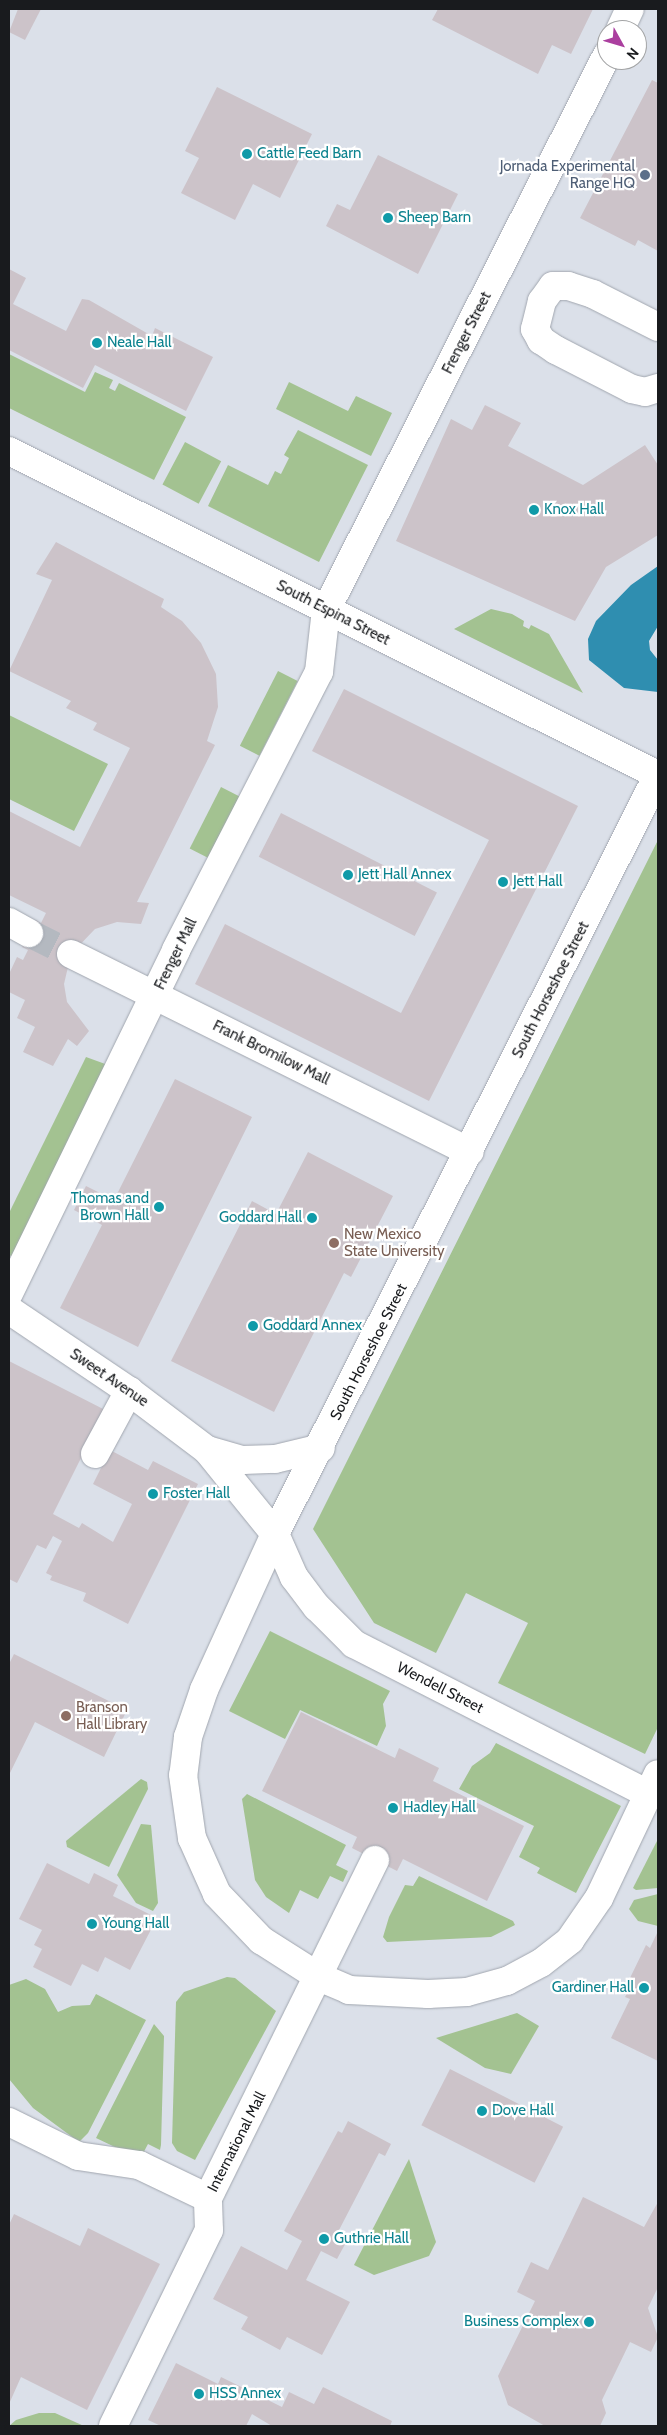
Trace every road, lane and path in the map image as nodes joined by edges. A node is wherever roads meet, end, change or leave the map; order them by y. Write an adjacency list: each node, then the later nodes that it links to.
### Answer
1 (599, 70): 5 (street, Frenger Street)
2 (658, 327): 3 (street)
3 (658, 388)
4 (9, 451): 5 (street, South Espina Street)
5 (326, 610): 6 (street, South Espina Street); 8 (street, Frenger Mall)
6 (658, 775): 9 (street, South Horseshoe Street)
7 (71, 954): 8 (street, Frank Bromilow Mall)
8 (155, 996): 9 (street, Frank Bromilow Mall); 10 (street, Frenger Mall)
9 (470, 1152): 13 (street, South Horseshoe Street)
10 (9, 1293)
11 (9, 1310): 12 (street, Sweet Avenue)
12 (129, 1391): 14 (street, Sweet Avenue); 15 (street)
13 (321, 1448): 14 (street, Sweet Avenue); 16 (street, South Horseshoe Street)
14 (207, 1450): 16 (street, Sweet Avenue)
15 (95, 1454)
16 (275, 1534): 17 (street, Wendell Street); 19 (street, South Horseshoe Street)
17 (653, 1784): 19 (street, South Horseshoe Street)
18 (375, 1860): 19 (street, International Mall)
19 (319, 1977): 21 (street, International Mall)
20 (9, 2122): 21 (street)
21 (208, 2198): 22 (street, International Mall)
22 (113, 2426)

